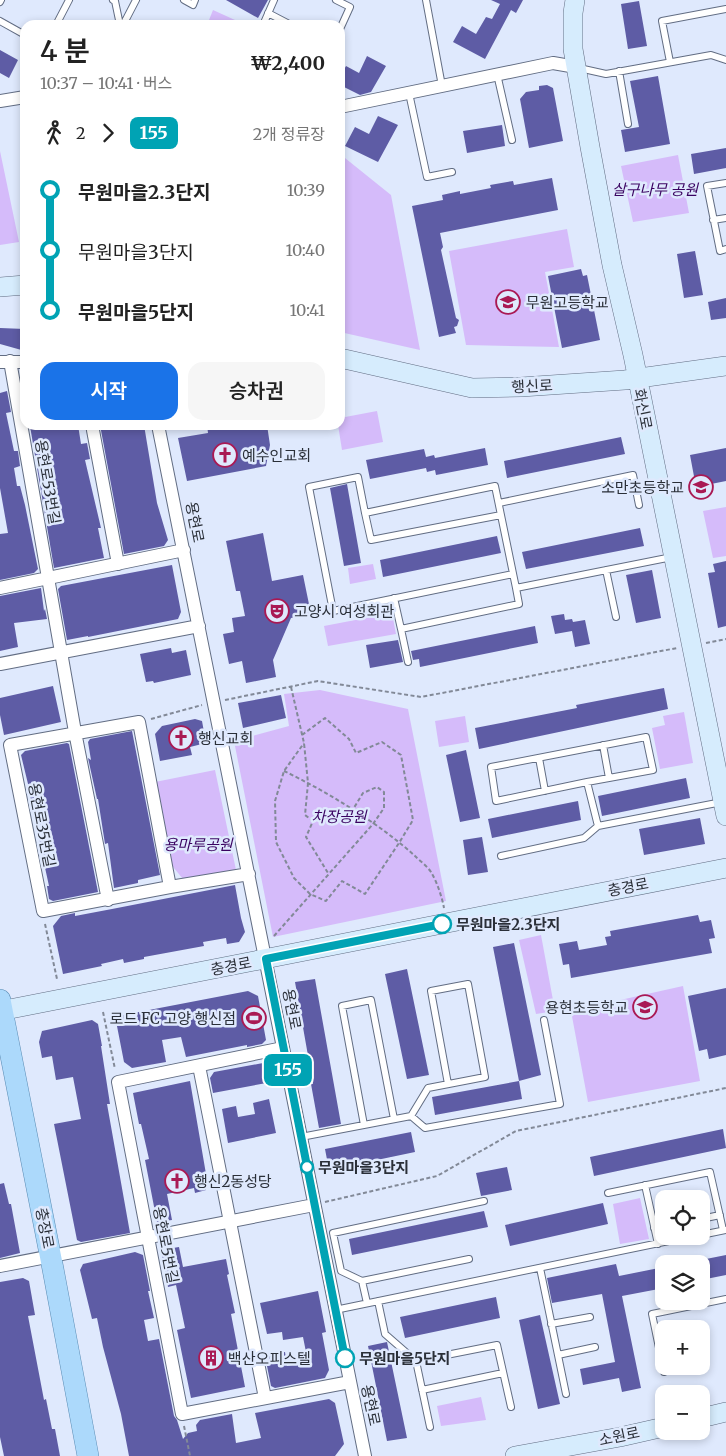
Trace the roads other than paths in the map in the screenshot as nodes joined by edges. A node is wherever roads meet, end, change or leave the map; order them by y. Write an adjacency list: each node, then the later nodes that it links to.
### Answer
1 (69, 0): 12 (lane)
2 (113, 0): 13 (lane)
3 (136, 0): 14 (lane)
4 (184, 0): 5 (lane)
5 (195, 0)
6 (274, 0): 11 (lane)
7 (336, 0): 17 (lane)
8 (426, 0): 25 (lane)
9 (575, 0): 22 (main road, 화신로)
10 (726, 8): 21 (lane)
11 (268, 13): 15 (lane); 16 (lane)
12 (59, 20)
13 (120, 20)
14 (124, 20)
15 (265, 20)
16 (282, 20)
17 (344, 20)
18 (0, 21): 19 (lane)
19 (20, 32)
20 (726, 60): 21 (lane)
21 (670, 62): 23 (lane)
22 (576, 67): 23 (lane); 24 (street); 43 (main road, 화신로)
23 (619, 71): 30 (lane)
24 (497, 74): 25 (street); 31 (lane)
25 (442, 86): 26 (street)
26 (408, 93): 29 (street); 32 (lane)
27 (20, 98): 28 (street)
28 (0, 101)
29 (345, 106)
30 (628, 124)
31 (512, 140)
32 (452, 172)
33 (726, 183): 35 (lane)
34 (726, 218): 35 (lane)
35 (713, 220): 36 (lane)
36 (726, 250)
37 (20, 285): 38 (main road)
38 (0, 286)
39 (345, 359): 43 (main road, 행신로)
40 (5, 362): 41 (street, 용현로53번길); 55 (street, 용현로53번길)
41 (20, 362)
42 (726, 366): 43 (main road, 행신로)
43 (637, 378): 51 (main road, 화신로)
44 (93, 430): 52 (street)
45 (159, 430): 50 (street, 용현로)
46 (499, 503): 47 (lane); 48 (lane); 49 (lane)
47 (639, 505)
48 (365, 513): 49 (lane); 58 (lane)
49 (501, 516): 54 (lane)
50 (184, 550): 52 (street); 60 (street, 용현로)
51 (673, 557): 53 (lane); 71 (main road, 화신로)
52 (118, 564): 55 (street)
53 (606, 570): 57 (lane); 59 (lane)
54 (513, 574): 57 (lane); 58 (lane)
55 (48, 578): 56 (street); 62 (street, 용현로53번길)
56 (0, 588)
57 (516, 588): 61 (lane)
58 (394, 598): 61 (lane)
59 (616, 617)
60 (199, 626): 62 (street); 75 (street, 용현로)
61 (401, 629): 63 (lane)
62 (61, 652): 64 (street); 65 (street)
63 (408, 662)
64 (0, 664)
65 (75, 732): 76 (street, 용현로35번길); 77 (street); 77 (street, 용현로35번길)
66 (603, 745): 67 (lane); 68 (lane); 68 (lane)
67 (539, 758): 70 (lane); 70 (lane)
68 (609, 778): 69 (lane)
69 (587, 782): 70 (lane); 72 (lane)
70 (545, 791)
71 (725, 809): 72 (lane)
72 (598, 826): 73 (lane)
73 (501, 856)
74 (726, 868): 78 (main road, 충경로)
75 (248, 874): 76 (street); 78 (street, 용현로)
76 (170, 887): 77 (street)
77 (108, 900)
78 (266, 959): 79 (main road, 충경로); 81 (street, 용현로)
79 (1, 1008): 101 (main road, 충장로)
80 (544, 1020): 84 (lane)
81 (283, 1048): 82 (street); 87 (street, 용현로)
82 (199, 1066): 94 (street); 99 (street, 용현로5번길)
83 (448, 1084): 83 (lane); 84 (lane)
84 (411, 1116): 85 (lane)
85 (394, 1119): 86 (lane); 86 (lane)
86 (364, 1125): 87 (lane)
87 (301, 1137): 91 (street, 용현로)
88 (645, 1186): 89 (lane); 92 (lane); 95 (lane)
89 (608, 1193)
90 (484, 1201): 105 (lane)
91 (317, 1204): 94 (street); 109 (street, 용현로)
92 (720, 1215): 93 (lane); 96 (lane)
93 (710, 1217)
94 (229, 1221): 99 (street); 120 (street)
95 (654, 1228): 97 (lane)
96 (725, 1230): 98 (lane)
97 (655, 1232)
98 (710, 1232)
99 (148, 1237): 101 (street); 120 (street, 용현로5번길)
100 (655, 1245): 104 (lane)
101 (51, 1256): 103 (street); 126 (main road, 충장로)
102 (469, 1260): 105 (lane)
103 (0, 1266)
104 (540, 1268): 107 (lane); 111 (lane)
105 (362, 1281): 108 (lane)
106 (726, 1299): 112 (lane)
107 (378, 1301): 108 (lane); 115 (lane)
108 (367, 1303): 109 (lane)
109 (335, 1310): 117 (street, 용현로)
110 (590, 1317): 111 (lane)
111 (551, 1324): 114 (lane)
112 (655, 1328)
113 (595, 1347): 114 (lane)
114 (558, 1355): 119 (lane)
115 (416, 1361): 116 (lane); 118 (lane)
116 (504, 1373): 118 (lane); 121 (lane)
117 (350, 1382): 120 (street); 127 (street, 용현로)
118 (422, 1390): 124 (lane)
119 (566, 1394)
120 (265, 1398)
121 (511, 1407)
122 (726, 1412): 123 (main road)
123 (710, 1416)
124 (430, 1427)
125 (655, 1429): 128 (main road, 소원로)
126 (88, 1456)
127 (366, 1456)
128 (516, 1456)

